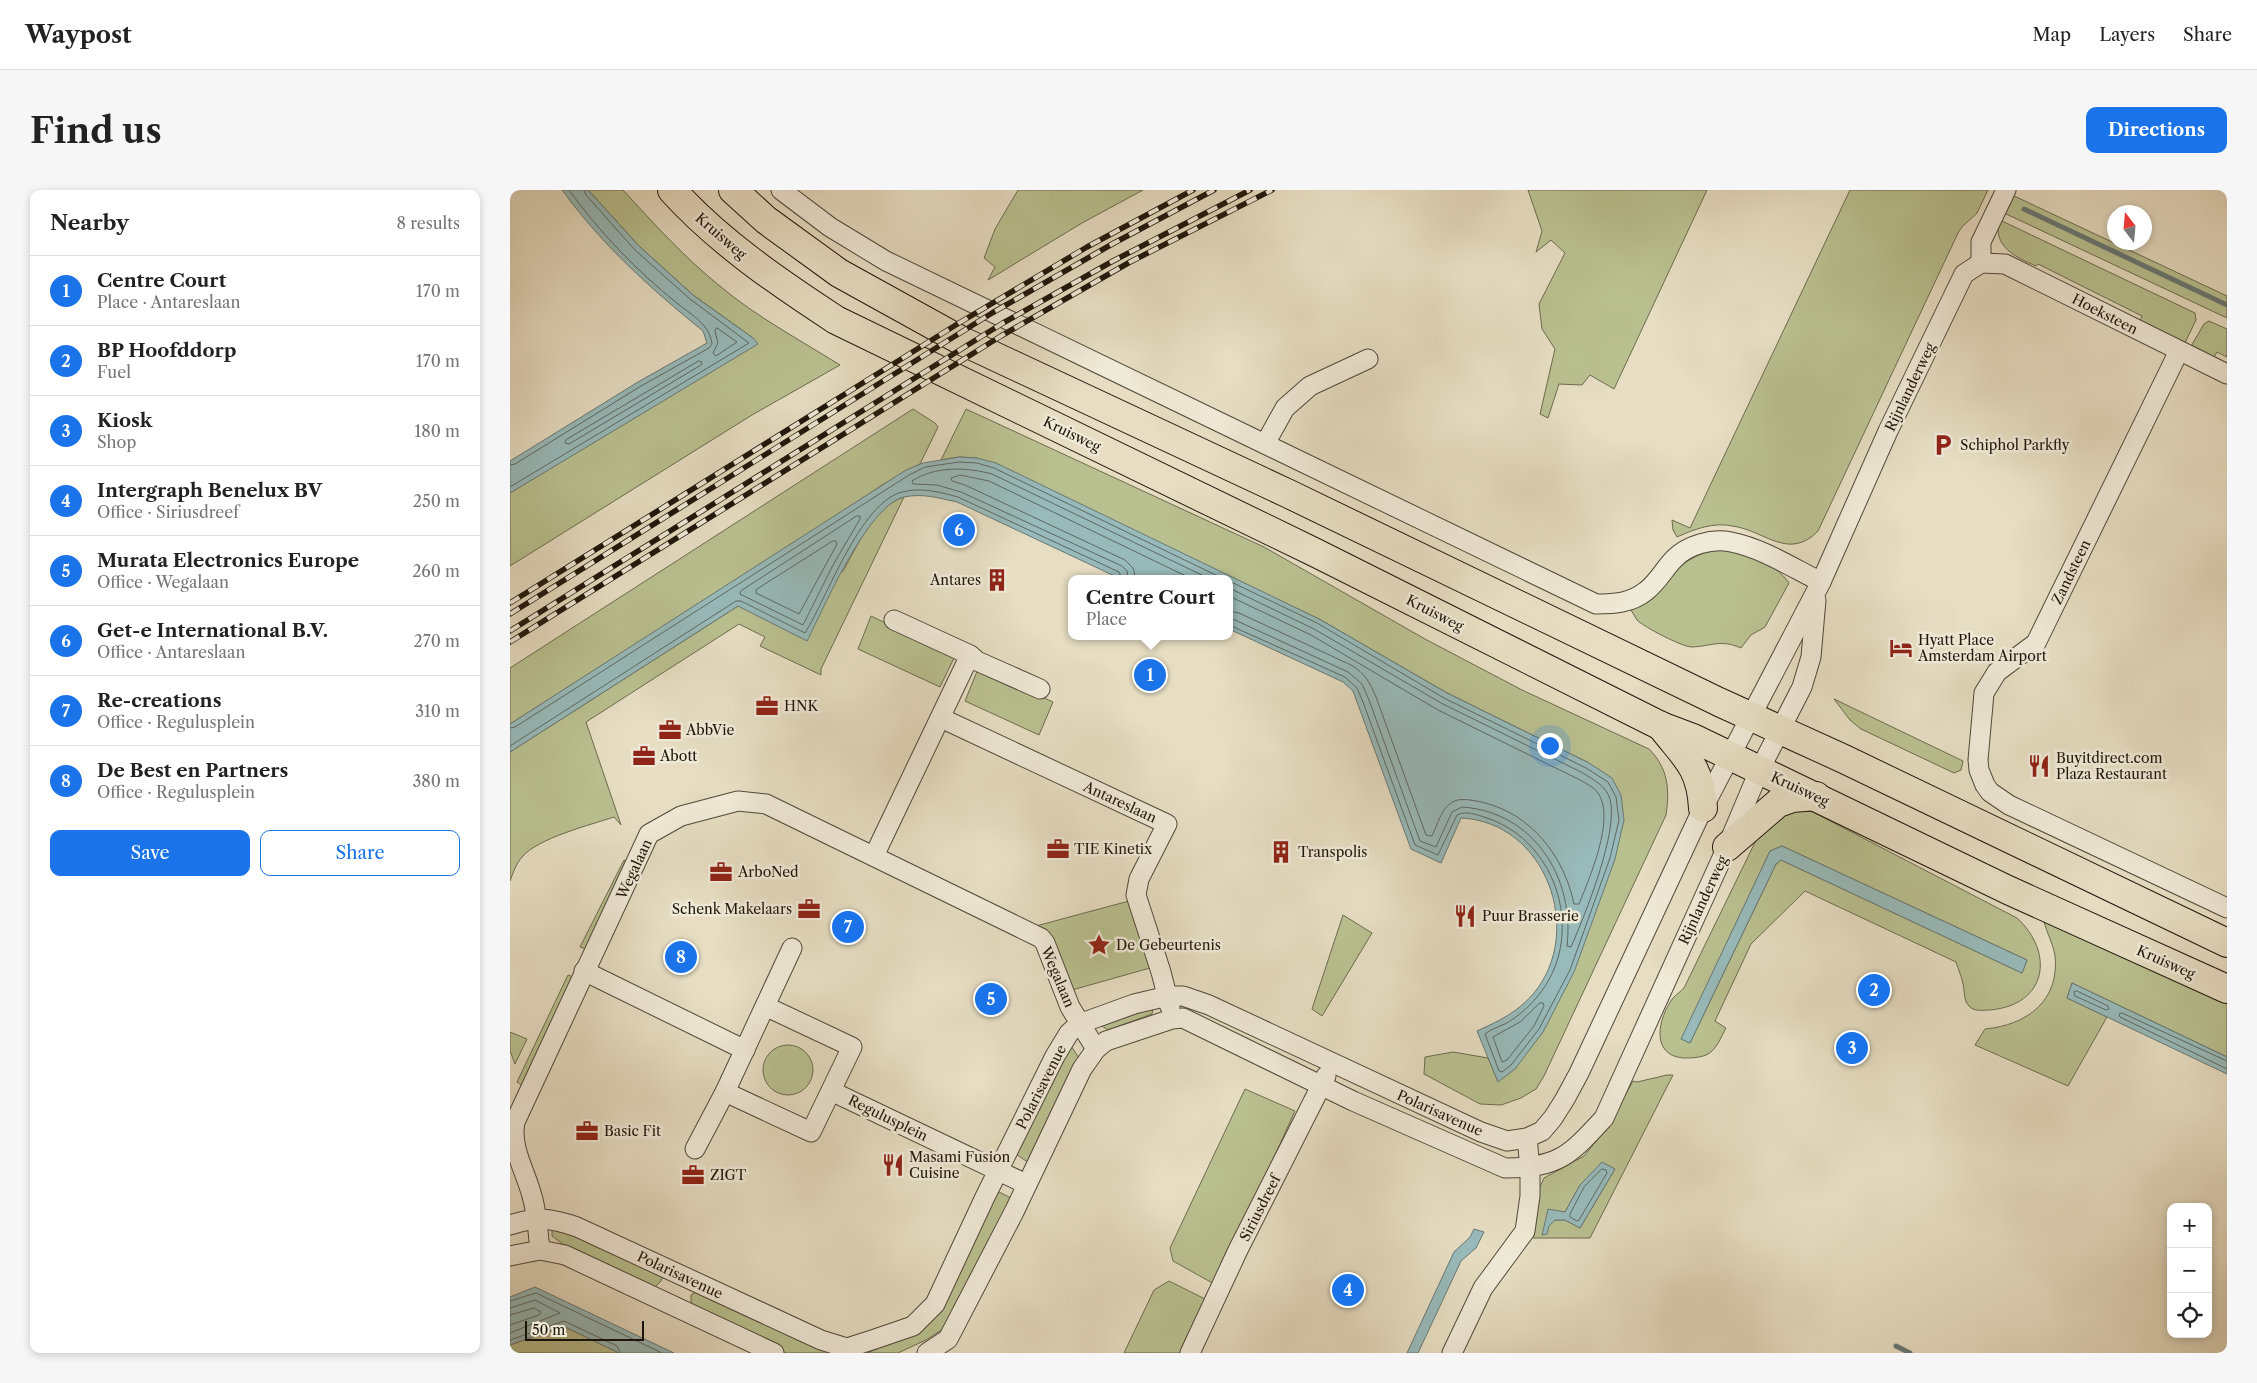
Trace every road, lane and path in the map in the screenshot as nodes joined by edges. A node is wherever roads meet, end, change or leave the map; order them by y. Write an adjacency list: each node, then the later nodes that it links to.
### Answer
1 (672, 190): 16 (highway, Kruisweg)
2 (733, 190): 14 (highway)
3 (781, 190): 9 (street)
4 (2006, 190): 5 (street)
5 (1981, 263): 6 (street, Hoeksteen); 10 (street, Rijnlanderweg)
6 (2179, 351): 8 (street, Hoeksteen); 24 (street, Zandsteen)
7 (1368, 359): 9 (street)
8 (2227, 374)
9 (1264, 444): 10 (street)
10 (1819, 587): 14 (street, Rijnlanderweg); 17 (street, Rijnlanderweg)
11 (894, 620): 12 (street)
12 (970, 654): 13 (street); 15 (street)
13 (1040, 690)
14 (1750, 716): 17 (highway); 18 (street, Rijnlanderweg)
15 (941, 718): 23 (street); 29 (street, Antareslaan)
16 (1661, 726): 18 (highway, Kruisweg); 21 (highway)
17 (1780, 730): 19 (street, Rijnlanderweg); 25 (highway)
18 (1729, 756): 19 (highway, Kruisweg); 21 (street, Rijnlanderweg)
19 (1759, 771): 20 (highway, Kruisweg); 22 (street, Rijnlanderweg)
20 (1816, 796): 22 (highway); 28 (highway, Kruisweg)
21 (1703, 808): 39 (street, Rijnlanderweg)
22 (1727, 847): 41 (street, Rijnlanderweg)
23 (874, 856): 27 (street, Wegalaan); 32 (street, Wegalaan)
24 (2227, 908)
25 (2227, 943)
26 (792, 948): 30 (street)
27 (584, 971): 34 (street); 44 (street, Wegalaan)
28 (2227, 989)
29 (1168, 996): 31 (street, Antareslaan); 32 (street, Polarisavenue); 35 (street, Polarisavenue)
30 (765, 1006): 34 (street); 37 (street, Regulusplein)
31 (1172, 1018): 33 (street, Polarisavenue); 36 (street, Polarisavenue)
32 (1079, 1024): 33 (street, Wegalaan); 42 (street, Polarisavenue)
33 (1096, 1049): 43 (street, Polarisavenue)
34 (745, 1050): 38 (street)
35 (1332, 1063): 36 (street, Siriusdreef); 39 (street, Polarisavenue)
36 (1322, 1086): 41 (street, Polarisavenue); 53 (street, Siriusdreef)
37 (831, 1091): 38 (street, Regulusplein); 42 (street, Regulusplein)
38 (725, 1092): 40 (street)
39 (1527, 1138): 41 (street)
40 (695, 1149)
41 (1530, 1168): 54 (street)
42 (999, 1172): 43 (street, Regulusplein); 50 (street, Polarisavenue)
43 (1026, 1184): 52 (street, Polarisavenue)
44 (536, 1218): 45 (street, Polarisavenue); 46 (street, Wegalaan); 48 (street, Polarisavenue)
45 (510, 1226)
46 (540, 1250): 47 (street); 49 (street)
47 (510, 1256)
48 (686, 1277): 49 (street); 50 (street, Polarisavenue)
49 (671, 1305): 51 (street)
50 (848, 1350)
51 (774, 1353)
52 (928, 1353)
53 (1190, 1353)
54 (1452, 1353)

